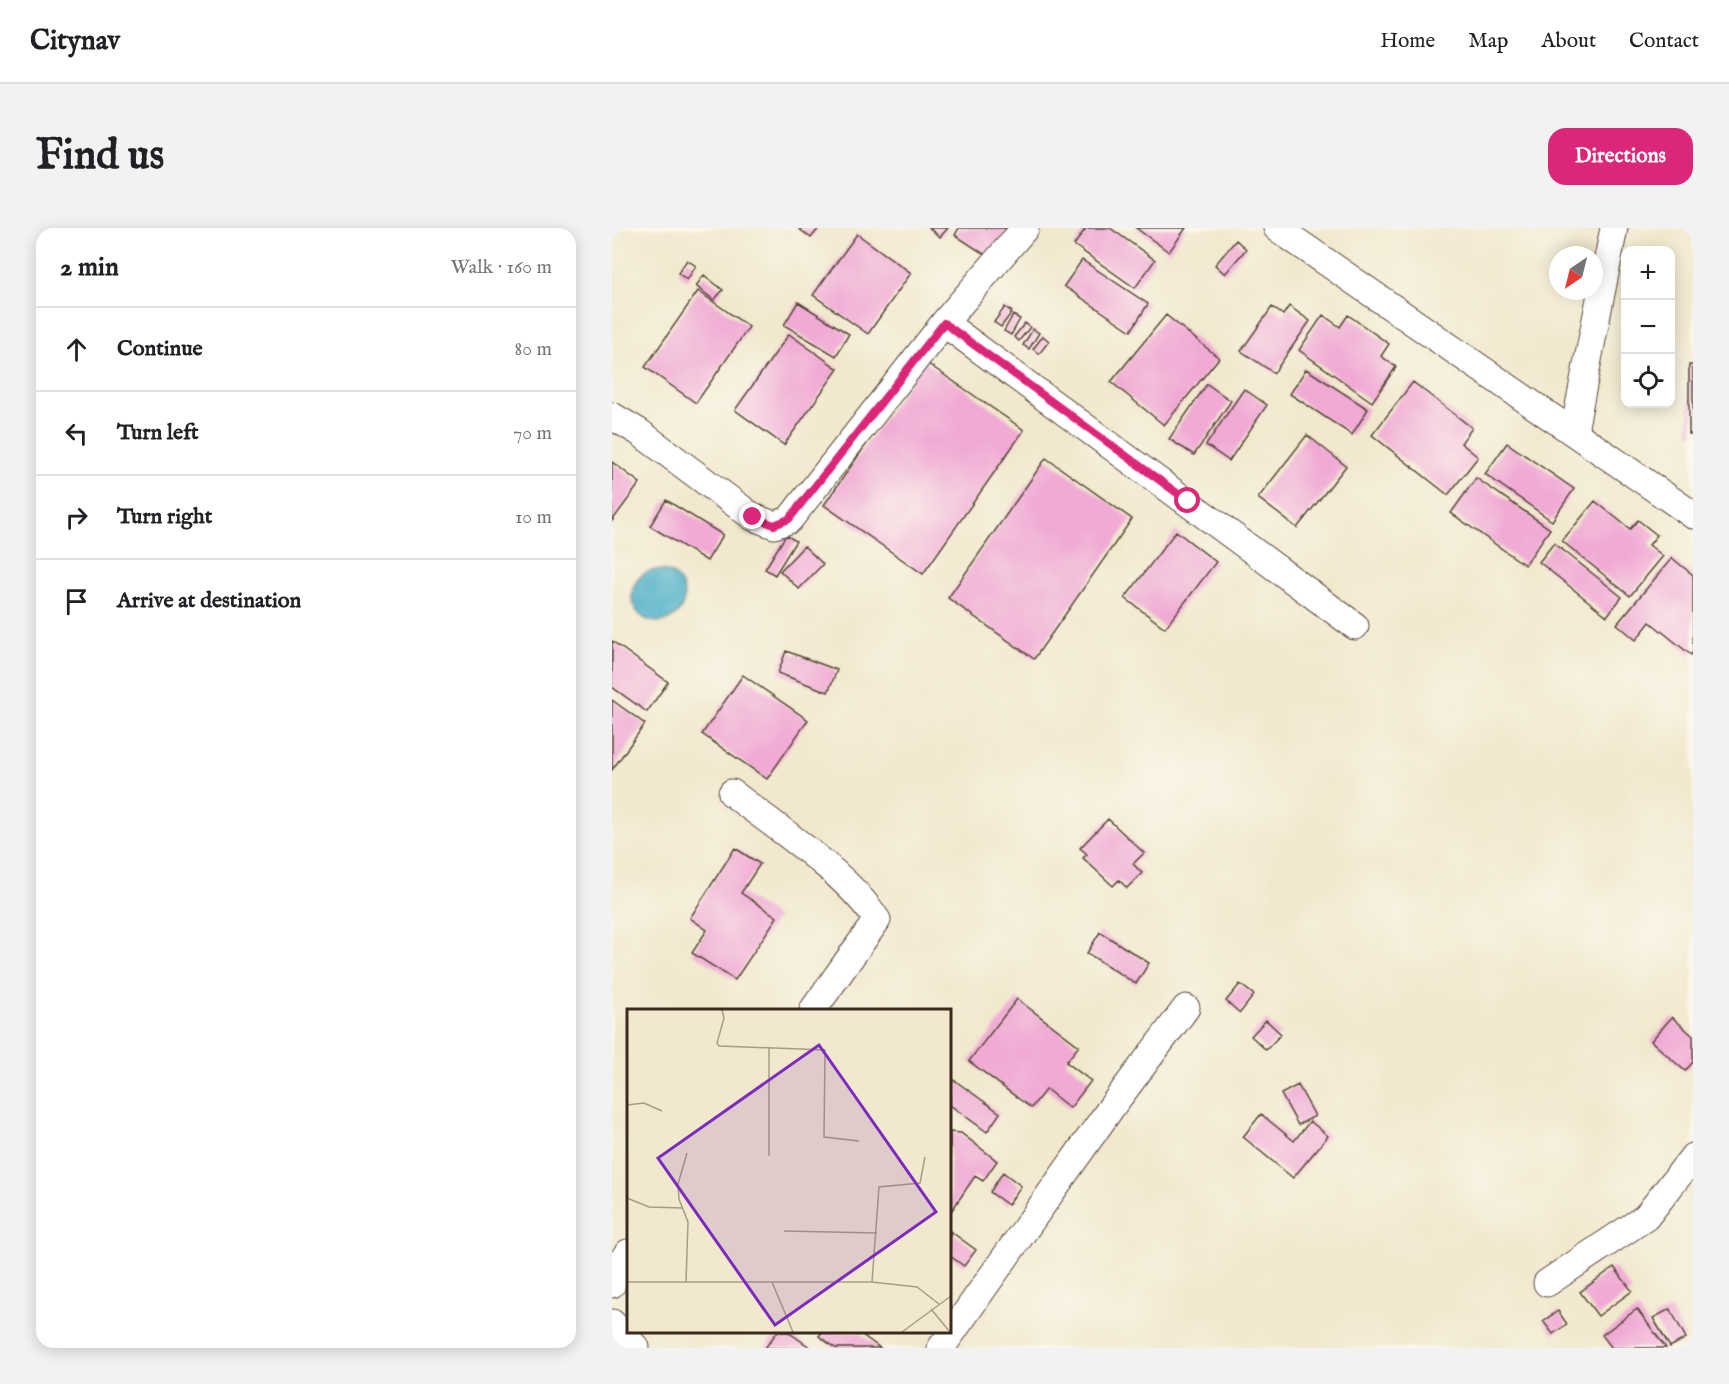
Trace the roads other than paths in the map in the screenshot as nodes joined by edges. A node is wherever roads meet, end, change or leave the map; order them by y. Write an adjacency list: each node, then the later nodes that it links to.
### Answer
1 (1025, 228): 4 (street)
2 (1277, 228): 6 (street)
3 (1614, 228): 6 (street)
4 (944, 323): 5 (street); 8 (street)
5 (612, 416)
6 (1574, 431): 7 (street)
7 (1693, 515)
8 (1355, 626)
9 (732, 793): 11 (street)
10 (1186, 1008): 18 (street)
11 (814, 1009)
12 (1693, 1157): 14 (street)
13 (627, 1254): 15 (street)
14 (1547, 1283)
15 (612, 1284)
16 (612, 1323): 17 (street)
17 (636, 1348)
18 (941, 1348)

